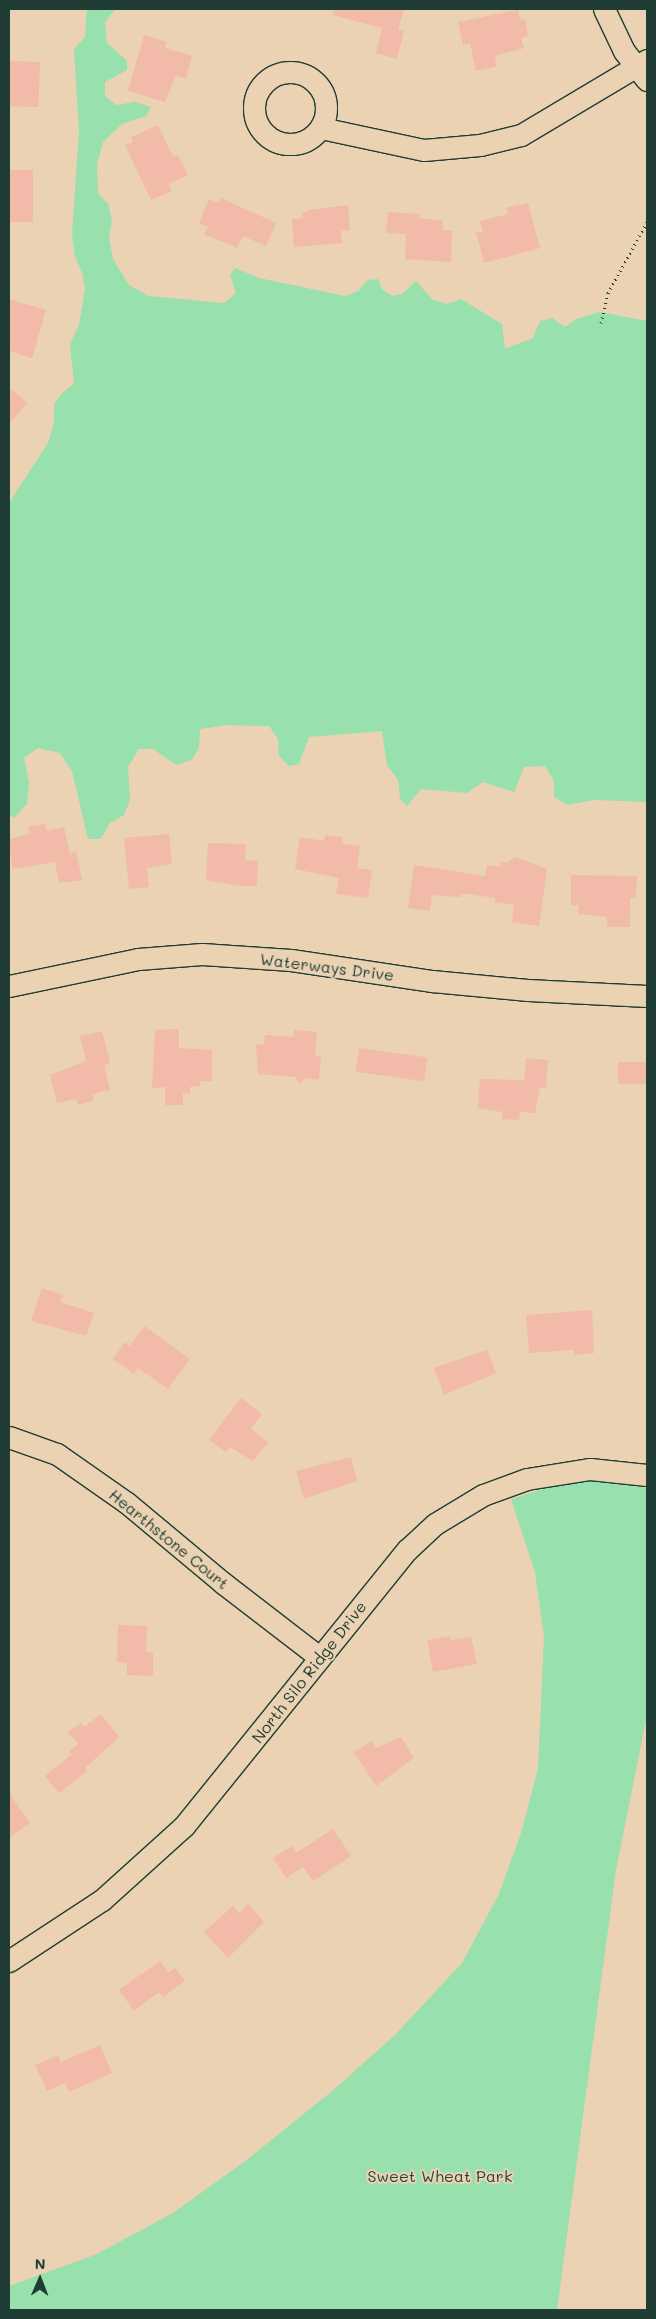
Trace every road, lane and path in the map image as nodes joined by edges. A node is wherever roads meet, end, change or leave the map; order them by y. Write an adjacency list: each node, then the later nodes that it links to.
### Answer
1 (604, 9): 2 (street)
2 (644, 69): 3 (street)
3 (321, 128)
4 (647, 222): 5 (path)
5 (602, 323)
6 (9, 986): 7 (street, Waterways Drive)
7 (647, 996)
8 (9, 1437): 10 (street, Hearthstone Court)
9 (647, 1475): 10 (street, North Silo Ridge Drive)
10 (320, 1657): 11 (street, North Silo Ridge Drive)
11 (9, 1961)

